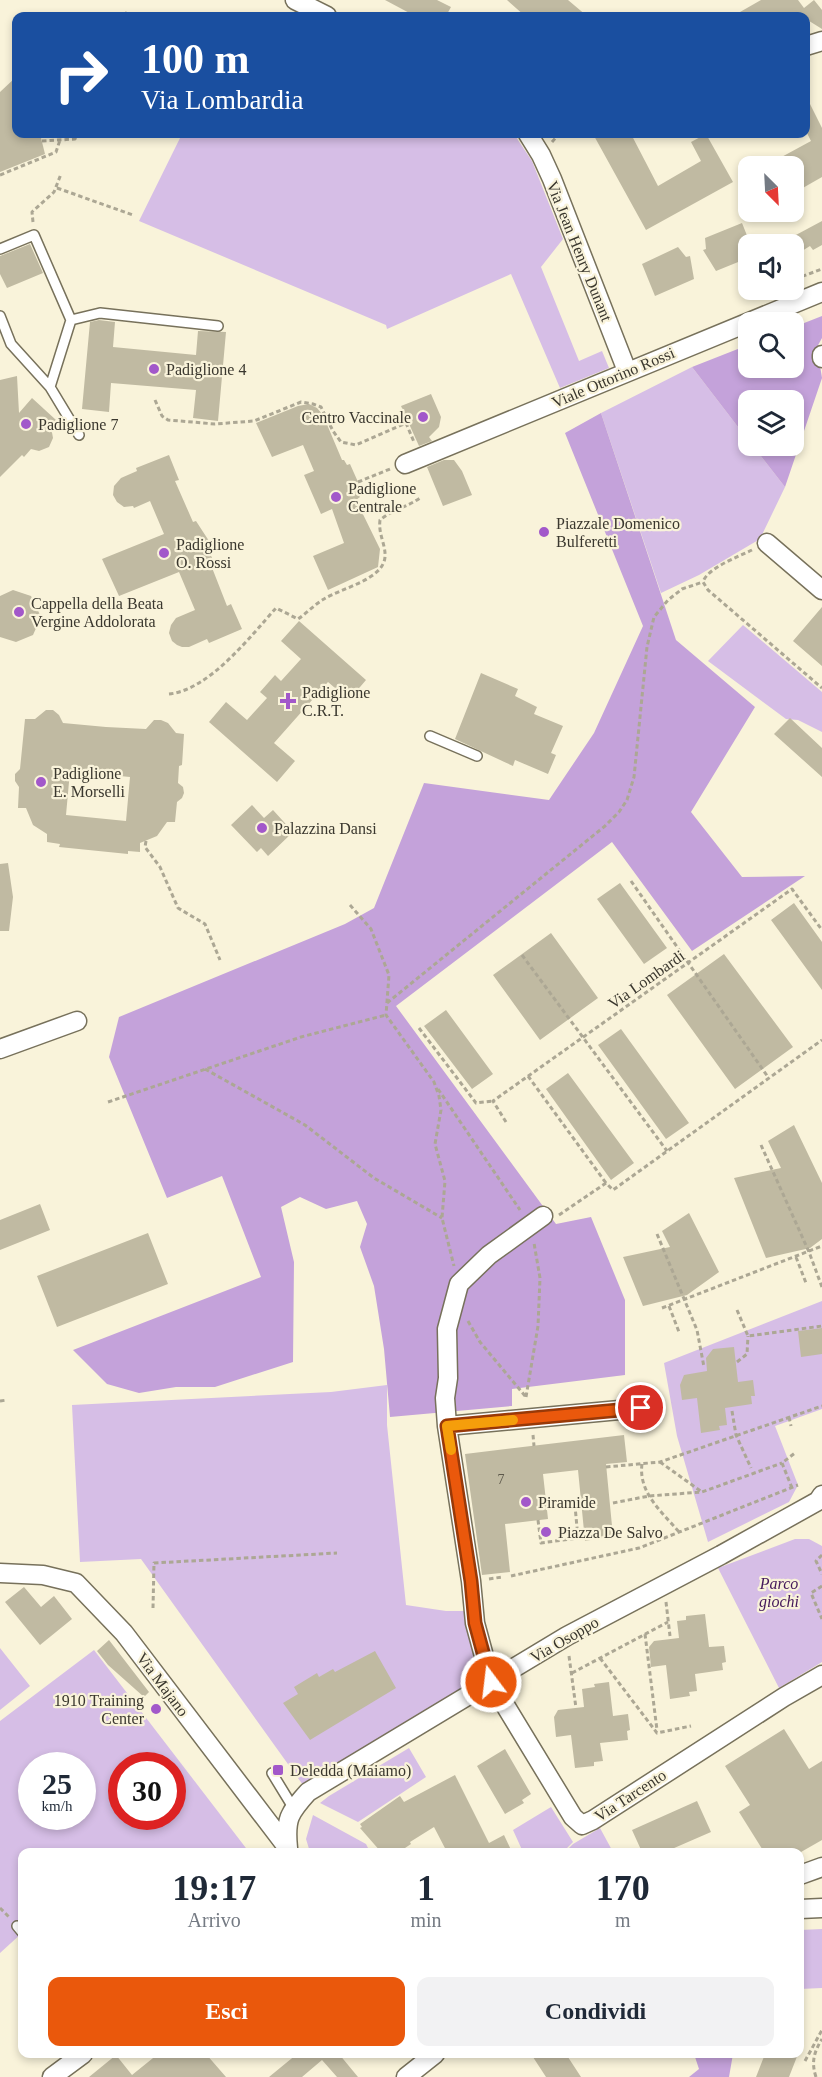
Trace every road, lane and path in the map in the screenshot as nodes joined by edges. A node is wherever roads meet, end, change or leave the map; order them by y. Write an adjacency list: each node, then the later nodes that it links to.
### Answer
1 (295, 0): 2 (street)
2 (319, 12)
3 (76, 138): 5 (path)
4 (530, 138): 19 (street, Via Jean Henry Dunant)
5 (60, 140): 6 (path); 8 (path)
6 (42, 141)
7 (61, 174): 9 (path)
8 (0, 175)
9 (57, 188): 10 (path); 11 (path)
10 (133, 215)
11 (34, 235): 12 (lane); 17 (lane)
12 (0, 249)
13 (822, 269): 14 (path)
14 (804, 276)
15 (822, 292): 19 (street, Viale Ottorino Rossi)
16 (0, 316): 20 (lane)
17 (71, 320): 18 (lane); 20 (lane)
18 (218, 326)
19 (627, 371): 24 (street, Viale Ottorino Rossi)
20 (50, 387): 22 (lane)
21 (155, 400): 23 (path)
22 (80, 435)
23 (415, 446)
24 (405, 464)
25 (383, 471): 26 (path)
26 (358, 482)
27 (420, 498): 32 (path)
28 (767, 543): 29 (path); 30 (street)
29 (703, 582): 31 (path); 42 (path)
30 (822, 590)
31 (822, 688)
32 (169, 694)
33 (430, 736): 34 (lane)
34 (477, 756)
35 (146, 841): 40 (path)
36 (631, 881): 41 (path)
37 (350, 905): 42 (path)
38 (822, 930): 41 (path, Via Lombardi)
39 (522, 955): 46 (path)
40 (220, 960)
41 (689, 964): 46 (path, Via Lombardi); 51 (path)
42 (387, 1003): 43 (path)
43 (387, 1015): 49 (path); 59 (path)
44 (77, 1021): 48 (street)
45 (419, 1028): 52 (path)
46 (583, 1037): 50 (path, Via Lombardi); 56 (path)
47 (822, 1040): 51 (path)
48 (0, 1049)
49 (204, 1069): 53 (path); 59 (path)
50 (528, 1076): 52 (path, Via Lombardi); 57 (path)
51 (768, 1077): 56 (path)
52 (493, 1101): 54 (path)
53 (108, 1102)
54 (506, 1122)
55 (761, 1145): 62 (path)
56 (666, 1151): 57 (path)
57 (606, 1183): 58 (path)
58 (549, 1217): 65 (street)
59 (442, 1218): 65 (path)
60 (657, 1234): 67 (path)
61 (822, 1246): 62 (path)
62 (809, 1252): 63 (path); 66 (path)
63 (796, 1257): 64 (path); 67 (path)
64 (806, 1283)
65 (459, 1284): 84 (street)
66 (822, 1286)
67 (684, 1299): 68 (path); 76 (path)
68 (669, 1305): 69 (path); 73 (path)
69 (662, 1308)
70 (737, 1310): 74 (path)
71 (466, 1317): 77 (path)
72 (822, 1326): 74 (path)
73 (679, 1332)
74 (748, 1336): 75 (path)
75 (737, 1362)
76 (704, 1367)
77 (526, 1397)
78 (7, 1400): 79 (path)
79 (0, 1401)
80 (822, 1406): 83 (path)
81 (641, 1408): 84 (street)
82 (732, 1411): 86 (path)
83 (789, 1417): 85 (path); 86 (path)
84 (447, 1426): 118 (street)
85 (791, 1426)
86 (736, 1436): 88 (path); 92 (path)
87 (795, 1453): 89 (path)
88 (660, 1462): 90 (path); 95 (path)
89 (782, 1463): 94 (path); 95 (path)
90 (642, 1464): 91 (path); 96 (path)
91 (606, 1467)
92 (751, 1468)
93 (798, 1485): 94 (path)
94 (792, 1488): 101 (path)
95 (702, 1492): 96 (path)
96 (649, 1496): 98 (path); 101 (path)
97 (821, 1501): 118 (street, Via Osoppo)
98 (613, 1503)
99 (581, 1506): 100 (path)
100 (538, 1520)
101 (680, 1533): 106 (path)
102 (337, 1553): 109 (path)
103 (822, 1555): 105 (path)
104 (0, 1573): 124 (street, Via Majano)
105 (822, 1574)
106 (512, 1576)
107 (822, 1586): 110 (path)
108 (666, 1601): 111 (path)
109 (153, 1608)
110 (822, 1619)
111 (668, 1622): 112 (path); 113 (path)
112 (645, 1634): 115 (path); 121 (path)
113 (670, 1636)
114 (569, 1654): 116 (path)
115 (600, 1658): 116 (path); 121 (path)
116 (572, 1673): 119 (path)
117 (822, 1675): 118 (street, Via Tarcento)
118 (491, 1682): 123 (street, Via Osoppo)
119 (576, 1708)
120 (691, 1726): 121 (path)
121 (657, 1732)
122 (272, 1773): 123 (lane)
123 (294, 1809): 125 (street)
124 (287, 1848)
125 (289, 1848)
126 (822, 1867): 127 (street)
127 (804, 1874)
128 (822, 1908): 129 (street)
129 (804, 1909)
130 (822, 2030): 134 (path)
131 (822, 2038): 137 (path)
132 (78, 2058): 135 (street)
133 (430, 2058): 136 (street)
134 (805, 2061)
135 (52, 2077)
136 (406, 2077)
137 (816, 2077)

